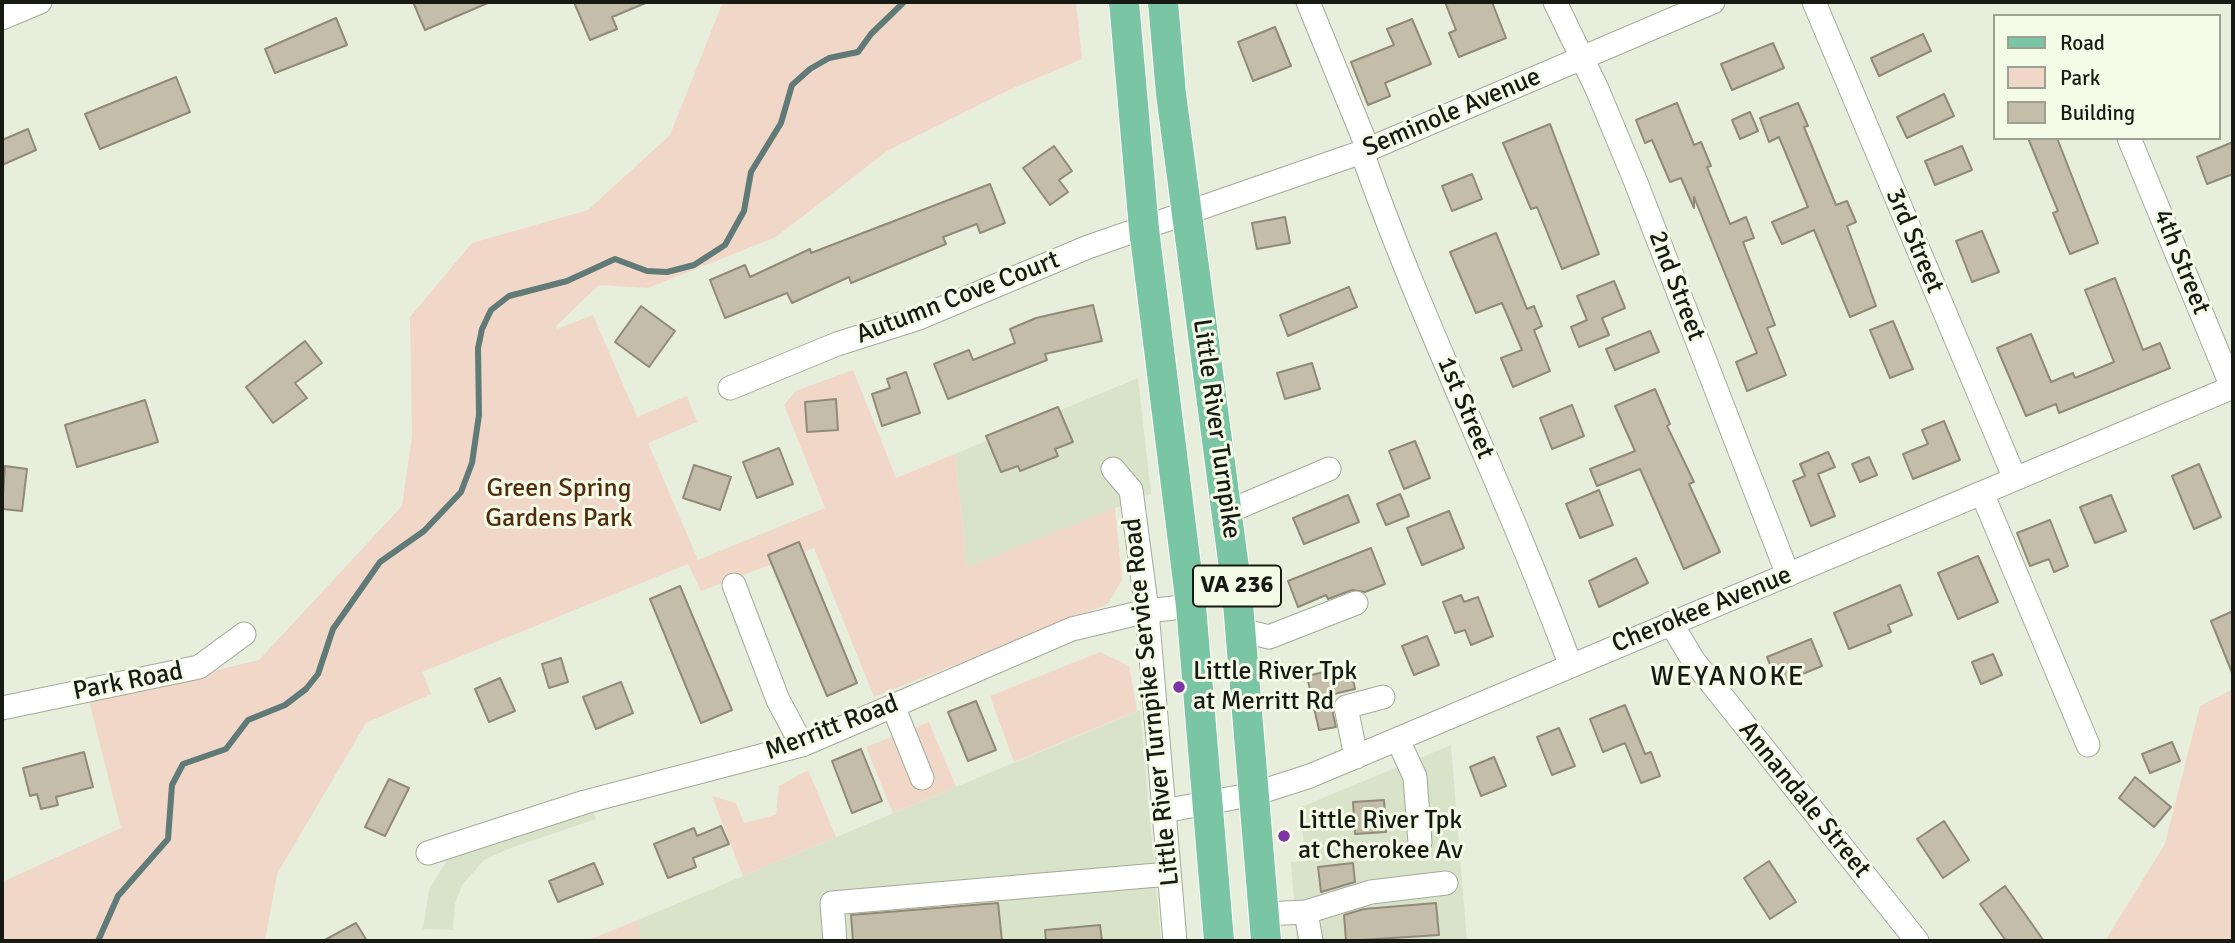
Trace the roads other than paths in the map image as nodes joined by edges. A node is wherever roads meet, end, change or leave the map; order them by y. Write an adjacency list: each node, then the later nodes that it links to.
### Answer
1 (40, 2): 8 (street)
2 (1124, 2): 13 (main road, Little River Turnpike / VA 236)
3 (1163, 2): 12 (main road, Little River Turnpike / VA 236)
4 (1308, 2): 11 (street, 1st Street)
5 (1555, 2): 9 (street, 2nd Street)
6 (1713, 2): 9 (street, Seminole Avenue)
7 (1814, 2): 18 (street, 3rd Street)
8 (2, 18)
9 (1581, 59): 11 (street, Seminole Avenue); 21 (street, 2nd Street)
10 (2130, 140): 14 (street, 4th Street)
11 (1365, 150): 12 (street, Seminole Avenue); 29 (street, 1st Street)
12 (1187, 214): 13 (street, Autumn Cove Court); 20 (main road, Little River Turnpike / VA 236)
13 (1144, 229): 15 (street, Autumn Cove Court); 24 (main road, Little River Turnpike / VA 236)
14 (2233, 387): 18 (street, Cherokee Avenue)
15 (730, 388)
16 (1112, 469): 25 (street, Little River Turnpike Service Road)
17 (1329, 469): 20 (street)
18 (2015, 480): 19 (street, Cherokee Avenue)
19 (1982, 493): 21 (street, Cherokee Avenue); 35 (street)
20 (1227, 512): 27 (main road, Little River Turnpike / VA 236)
21 (1788, 575): 26 (street, Cherokee Avenue)
22 (734, 585): 34 (street)
23 (1356, 603): 27 (street)
24 (1191, 606): 25 (street, Merritt Road); 39 (main road, Little River Turnpike / VA 236)
25 (1147, 611): 31 (street, Merritt Road); 40 (street, Little River Turnpike Service Road)
26 (1671, 623): 29 (street, Cherokee Avenue); 51 (street, Annandale Street)
27 (1240, 629): 38 (main road, Little River Turnpike / VA 236)
28 (244, 634): 32 (street, Park Road)
29 (1570, 664): 33 (street, Cherokee Avenue)
30 (1383, 697): 36 (street)
31 (893, 706): 34 (street, Merritt Road); 37 (street)
32 (2, 708)
33 (1398, 740): 36 (street, Cherokee Avenue); 41 (street)
34 (803, 745): 42 (street, Merritt Road)
35 (2088, 745)
36 (1356, 757): 38 (street, Cherokee Avenue)
37 (922, 778)
38 (1254, 794): 39 (street, Cherokee Avenue); 46 (main road, Little River Turnpike / VA 236)
39 (1208, 801): 40 (street, Cherokee Avenue); 49 (main road, Little River Turnpike / VA 236)
40 (1164, 811): 43 (street, Little River Turnpike Service Road)
41 (1420, 843)
42 (428, 853)
43 (1170, 874): 47 (street); 48 (street, Little River Turnpike Service Road)
44 (1446, 883): 45 (street)
45 (1306, 912): 46 (street); 50 (street)
46 (1265, 928)
47 (835, 941)
48 (1175, 941)
49 (1219, 941)
50 (1311, 941)
51 (1917, 941)

